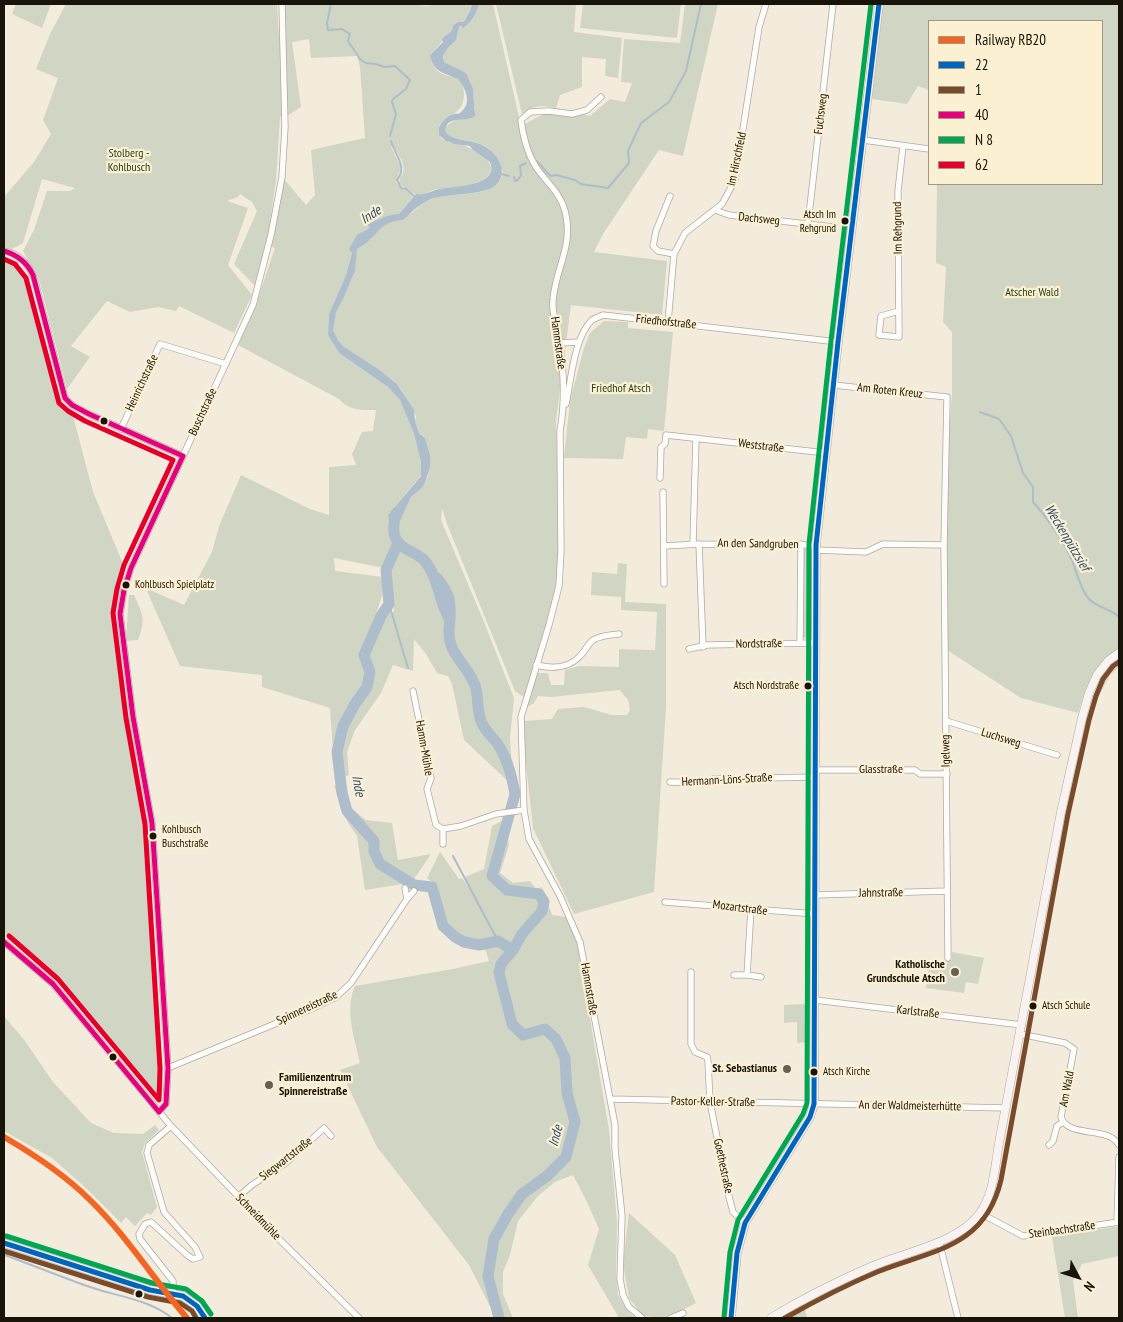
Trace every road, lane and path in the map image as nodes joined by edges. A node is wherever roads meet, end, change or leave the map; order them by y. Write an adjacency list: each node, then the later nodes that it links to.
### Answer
1 (282, 4): 20 (street, Buschstraße)
2 (766, 4): 10 (street, Im Hirschfeld)
3 (833, 4): 11 (street, Fuchsweg)
4 (879, 4): 6 (main road)
5 (601, 97): 19 (street, Hammstraße)
6 (863, 140): 7 (street); 18 (main road)
7 (903, 146): 8 (street); 15 (street, Im Rehgrund)
8 (928, 149)
9 (670, 196): 14 (street)
10 (715, 210): 11 (street, Dachsweg); 14 (street, Im Hirschfeld)
11 (808, 224): 12 (street, Dachsweg)
12 (833, 227)
13 (4, 250): 24 (street)
14 (674, 254): 16 (street, Im Hirschfeld)
15 (899, 311): 15 (street, Im Rehgrund)
16 (668, 322): 17 (street, Friedhofstraße); 18 (street, Friedhofstraße)
17 (579, 342): 19 (street); 23 (street, Friedhofstraße)
18 (838, 342): 21 (main road)
19 (560, 344): 23 (street, Hammstraße)
20 (226, 364): 24 (street, Heinrichstraße); 27 (street, Buschstraße)
21 (834, 385): 22 (street, Am Roten Kreuz); 26 (main road)
22 (946, 397): 32 (street, Igelweg)
23 (564, 413): 42 (street, Hammstraße)
24 (121, 429): 27 (street)
25 (696, 438): 26 (street, Weststraße); 28 (street, Weststraße); 30 (street, An den Sandgruben)
26 (826, 453): 34 (main road)
27 (183, 456): 69 (street, Buschstraße)
28 (660, 478)
29 (663, 492): 33 (street)
30 (696, 544): 31 (street, An den Sandgruben); 33 (street, An den Sandgruben); 39 (street, An den Sandgruben)
31 (801, 544): 34 (street, An den Sandgruben); 37 (street)
32 (944, 545): 34 (street); 44 (street, Igelweg)
33 (664, 546): 35 (street)
34 (816, 548): 38 (main road)
35 (664, 584)
36 (619, 634): 42 (street)
37 (800, 643): 38 (street, Nordstraße); 39 (street, Nordstraße)
38 (815, 643): 46 (main road)
39 (703, 647): 40 (street, Nordstraße)
40 (688, 649)
41 (1119, 653): 67 (main road)
42 (536, 665): 49 (street, Hammstraße)
43 (413, 691): 50 (street, Hamm-Mühle)
44 (946, 721): 45 (street, Luchsweg); 47 (street, Igelweg)
45 (1057, 755)
46 (815, 773): 47 (street, Glasstraße); 48 (street, Hermann-Löns-Straße); 55 (main road)
47 (947, 774): 54 (street, Igelweg)
48 (670, 782)
49 (524, 810): 50 (street); 70 (street, Hammstraße)
50 (443, 829): 51 (street)
51 (443, 844)
52 (405, 888): 56 (street)
53 (414, 891): 56 (street, Spinnereistraße)
54 (947, 892): 55 (street, Jahnstraße); 61 (street, Igelweg)
55 (815, 895): 59 (main road)
56 (407, 899): 69 (street, Spinnereistraße)
57 (665, 902): 58 (street, Mozartstraße)
58 (751, 909): 59 (street, Mozartstraße); 64 (street)
59 (815, 914): 66 (main road)
60 (4, 942): 74 (street, Schneidmühle)
61 (948, 958)
62 (691, 972): 71 (street, Goethestraße)
63 (734, 975): 64 (street)
64 (747, 975): 65 (street)
65 (761, 977)
66 (815, 1000): 67 (street, Karlstraße); 72 (main road)
67 (1022, 1025): 68 (main road)
68 (1020, 1034): 73 (main road); 75 (street, Am Wald)
69 (168, 1068): 74 (street, Buschstraße)
70 (611, 1099): 71 (street, Pastor-Keller-Straße); 91 (street, Hammstraße)
71 (710, 1102): 72 (street, Pastor-Keller-Straße); 84 (street, Goethestraße)
72 (814, 1104): 73 (street, An der Waldmeisterhütte); 84 (main road)
73 (1006, 1108): 82 (main road)
74 (159, 1112): 76 (street, Schneidmühle)
75 (1063, 1122): 78 (street); 79 (street, Am Wald)
76 (171, 1126): 81 (street, Schneidmühle); 87 (street)
77 (331, 1136): 81 (street, Siegwartstraße)
78 (1049, 1145)
79 (1119, 1145)
80 (1119, 1157): 83 (street)
81 (238, 1197): 90 (street, Schneidmühle)
82 (980, 1213): 83 (street, Steinbachstraße); 85 (main road)
83 (1118, 1222)
84 (745, 1223): 93 (main road)
85 (939, 1241): 94 (main road); 95 (street)
86 (4, 1243): 87 (main road)
87 (174, 1294): 89 (main road)
88 (683, 1313): 92 (street)
89 (205, 1318)
90 (359, 1318)
91 (642, 1318)
92 (671, 1318)
93 (731, 1318)
94 (772, 1318)
95 (958, 1318)

